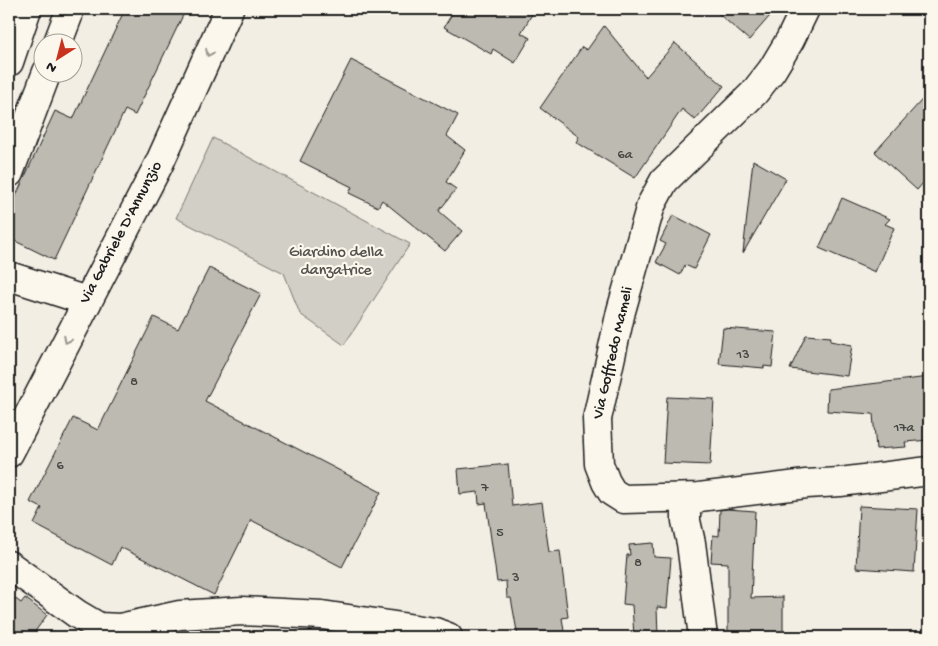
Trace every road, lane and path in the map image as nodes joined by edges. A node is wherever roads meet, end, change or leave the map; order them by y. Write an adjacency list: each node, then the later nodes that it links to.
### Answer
1 (27, 9): 6 (street)
2 (68, 9): 5 (street)
3 (229, 9): 10 (street, Via Gabriele D'Annunzio, one-way to 10)
4 (805, 9): 13 (street, Via Goffredo Mameli)
5 (62, 32)
6 (9, 62)
7 (43, 82): 8 (street)
8 (9, 173)
9 (9, 276): 10 (street)
10 (87, 300): 11 (street, Via Gabriele D'Annunzio, one-way to 11)
11 (9, 454)
12 (929, 471): 13 (street, Via Goffredo Mameli)
13 (699, 497): 16 (street)
14 (9, 565): 15 (street)
15 (448, 637)
16 (703, 637)

